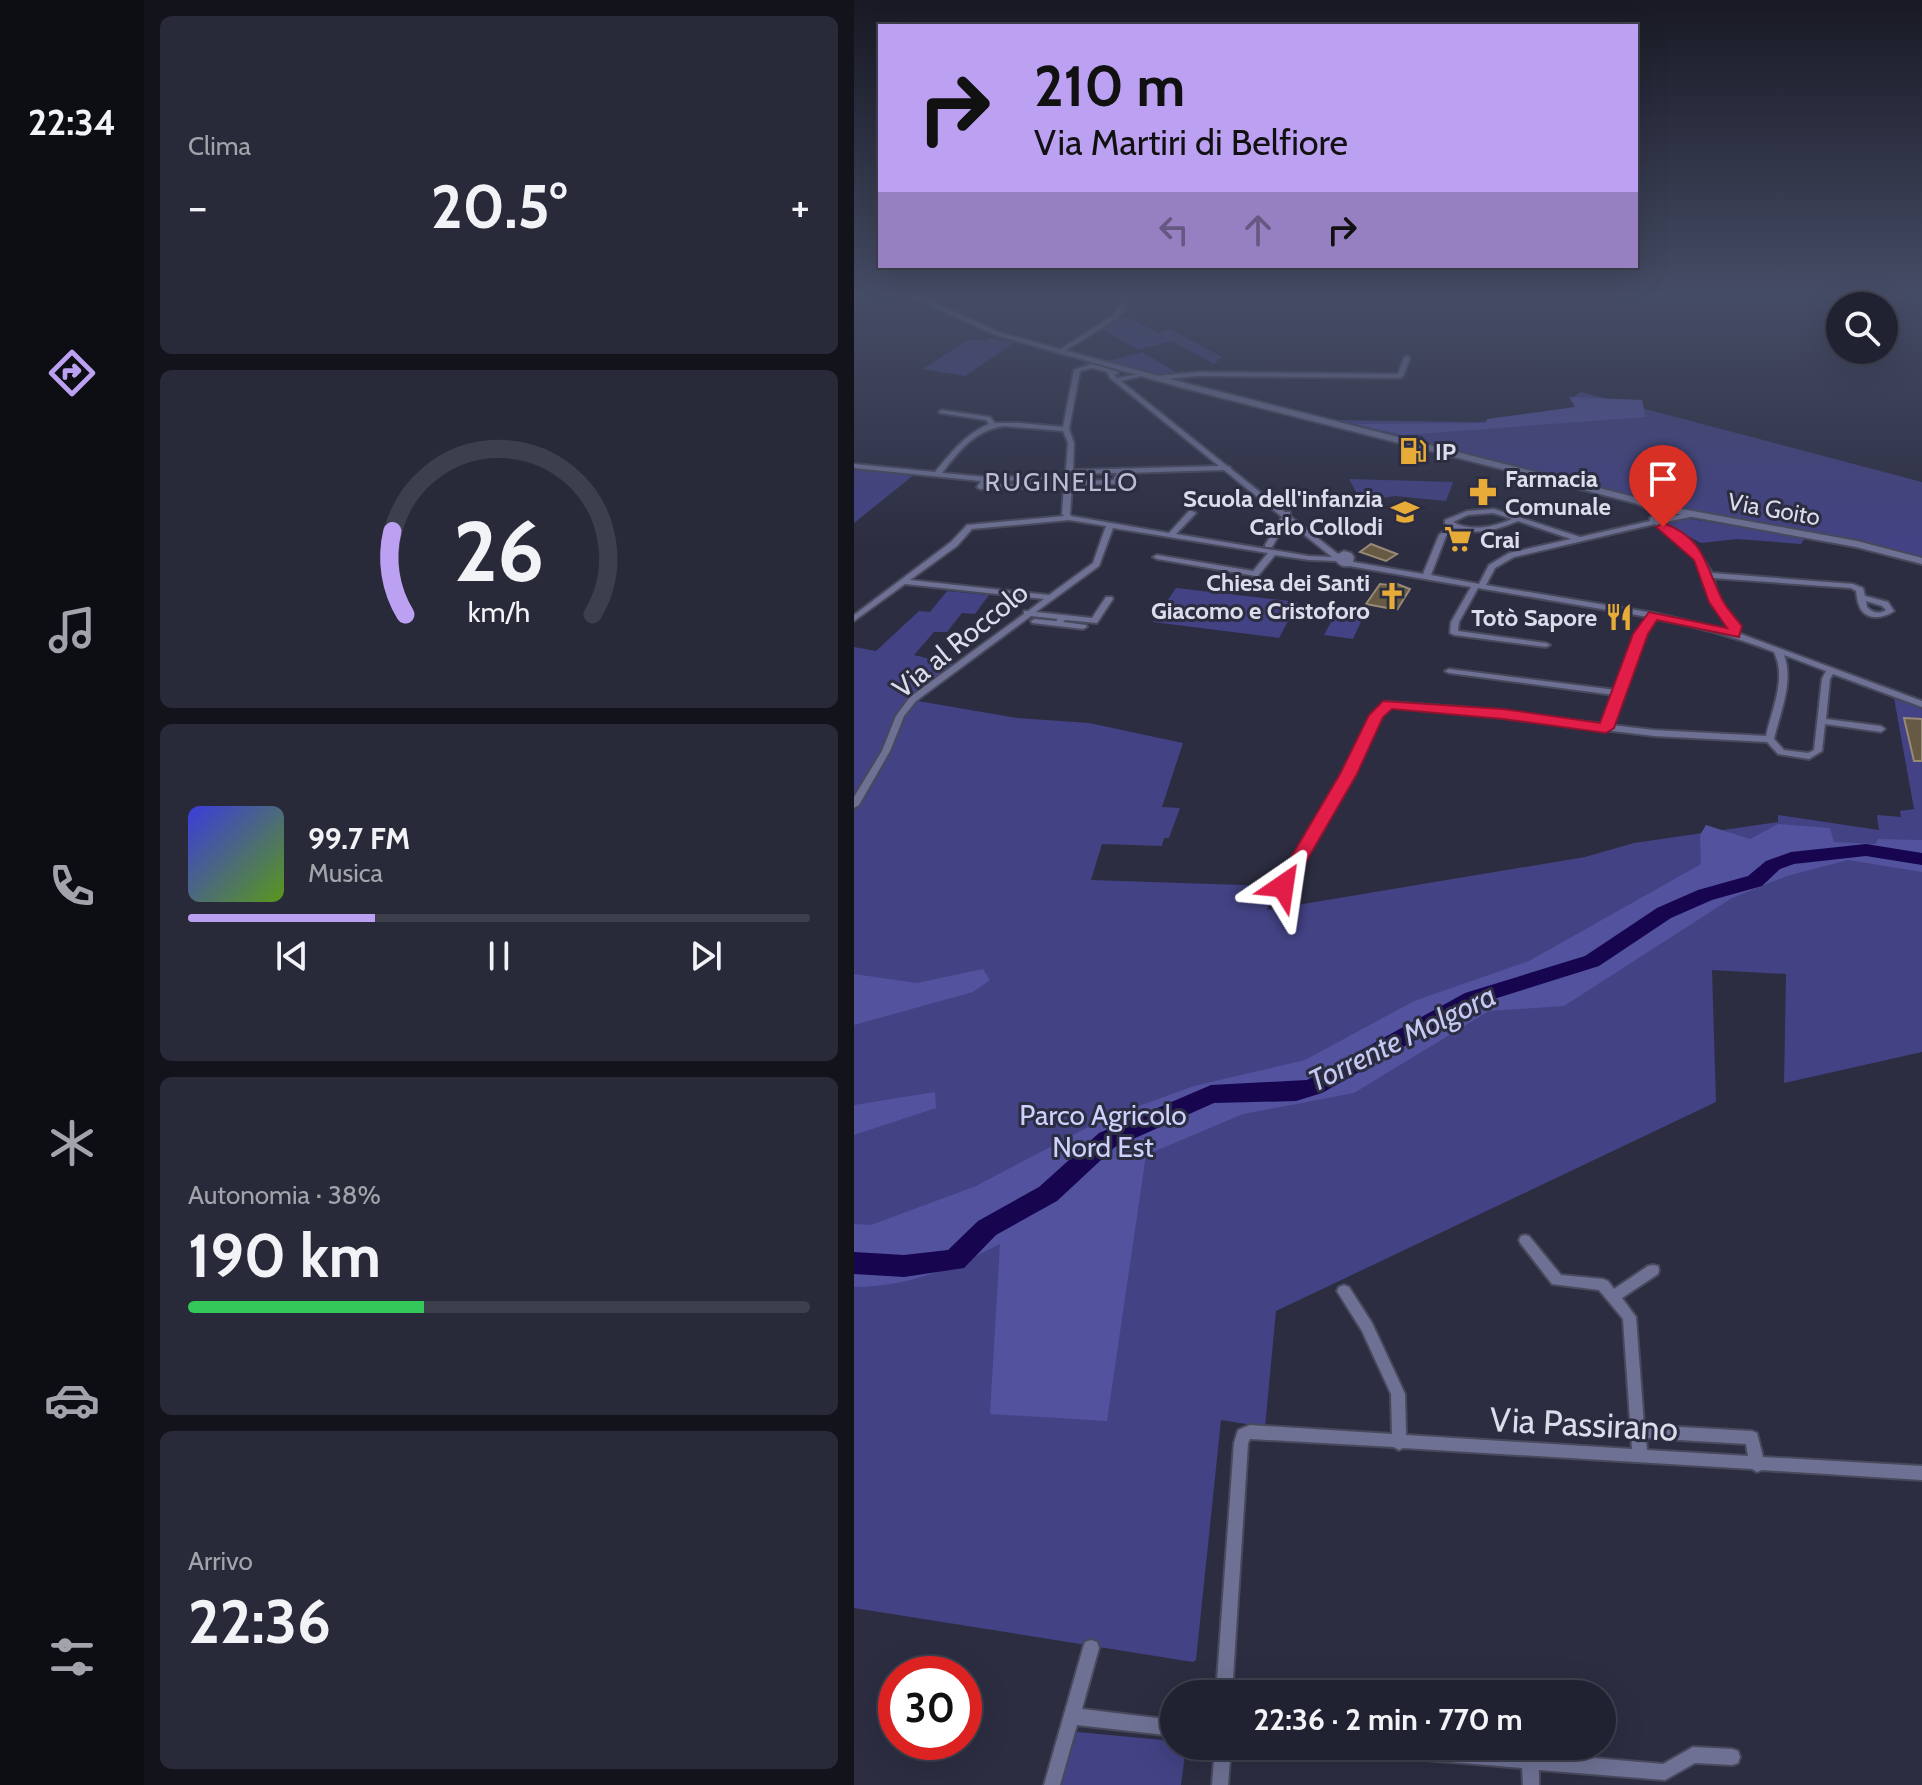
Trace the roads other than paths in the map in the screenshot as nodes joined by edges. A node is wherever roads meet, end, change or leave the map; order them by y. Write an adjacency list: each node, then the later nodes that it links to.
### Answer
1 (1075, 379): 8 (street)
2 (1127, 379): 10 (street)
3 (1161, 379): 5 (street, Via Goito)
4 (1185, 379): 5 (street)
5 (1186, 386): 13 (street, Via Goito)
6 (942, 412): 7 (street)
7 (992, 424): 8 (street); 11 (street)
8 (1066, 429): 12 (street)
9 (854, 466): 11 (street)
10 (1228, 468): 12 (street); 15 (street)
11 (936, 475): 12 (street)
12 (1067, 480): 17 (street)
13 (1633, 500): 16 (street, Via Goito); 19 (street)
14 (1192, 513): 22 (street)
15 (1287, 514): 24 (street); 25 (street)
16 (1691, 514): 19 (street); 29 (street, Via Goito)
17 (1069, 518): 20 (street); 33 (street)
18 (1518, 519): 21 (street); 21 (street); 23 (street)
19 (1653, 520): 23 (street); 31 (street)
20 (1110, 526): 22 (street); 35 (street, Via al Roccolo)
21 (1453, 527): 32 (street)
22 (1171, 535): 25 (street)
23 (1578, 539): 34 (street)
24 (1329, 547): 26 (street); 28 (street)
25 (1271, 549): 27 (street); 28 (street)
26 (1350, 556): 28 (street); 30 (street)
27 (1157, 557)
28 (1339, 560): 30 (street)
29 (1922, 561)
30 (1384, 570): 32 (street)
31 (1709, 575): 36 (street); 48 (street)
32 (1426, 577): 34 (street)
33 (903, 582): 35 (street); 41 (street)
34 (1479, 586): 38 (street); 49 (street)
35 (1049, 597): 39 (street, Via al Roccolo)
36 (1862, 598)
37 (1109, 599): 44 (street)
38 (1634, 612): 40 (street); 47 (street)
39 (1027, 613): 42 (street); 61 (street, Via al Roccolo)
40 (1654, 615): 47 (street); 48 (street)
41 (854, 619)
42 (1060, 620): 43 (street); 44 (street); 46 (street)
43 (1035, 621)
44 (1094, 621): 45 (street)
45 (1109, 622)
46 (1083, 627)
47 (1641, 634): 55 (street)
48 (1734, 634): 50 (street)
49 (1546, 645)
50 (1777, 650): 51 (street); 54 (street)
51 (1808, 661): 52 (street); 54 (street)
52 (1831, 670): 56 (street); 57 (street)
53 (1449, 671): 55 (street)
54 (1785, 673): 60 (street)
55 (1619, 693): 58 (street)
56 (1922, 704)
57 (1823, 721): 59 (street); 60 (street)
58 (1606, 728): 60 (street); 62 (street)
59 (1881, 729)
60 (1770, 739)
61 (854, 805)
62 (1283, 886)
63 (1525, 1240): 66 (street)
64 (1653, 1270): 66 (street)
65 (1344, 1291): 68 (street)
66 (1613, 1297): 67 (street)
67 (1638, 1431): 69 (street); 70 (street)
68 (1399, 1443): 69 (street, Via Passirano); 73 (street, Via Passirano)
69 (1640, 1457): 70 (street, Via Passirano)
70 (1757, 1465): 71 (street, Via Passirano)
71 (1922, 1473)
72 (1091, 1648): 74 (street)
73 (1225, 1680)
74 (1072, 1716): 75 (street); 80 (street)
75 (1160, 1726)
76 (1732, 1757): 79 (street)
77 (1222, 1760): 81 (street)
78 (1499, 1760): 79 (street)
79 (1530, 1763): 82 (street)
80 (1052, 1785)
81 (1220, 1785)
82 (1531, 1785)

